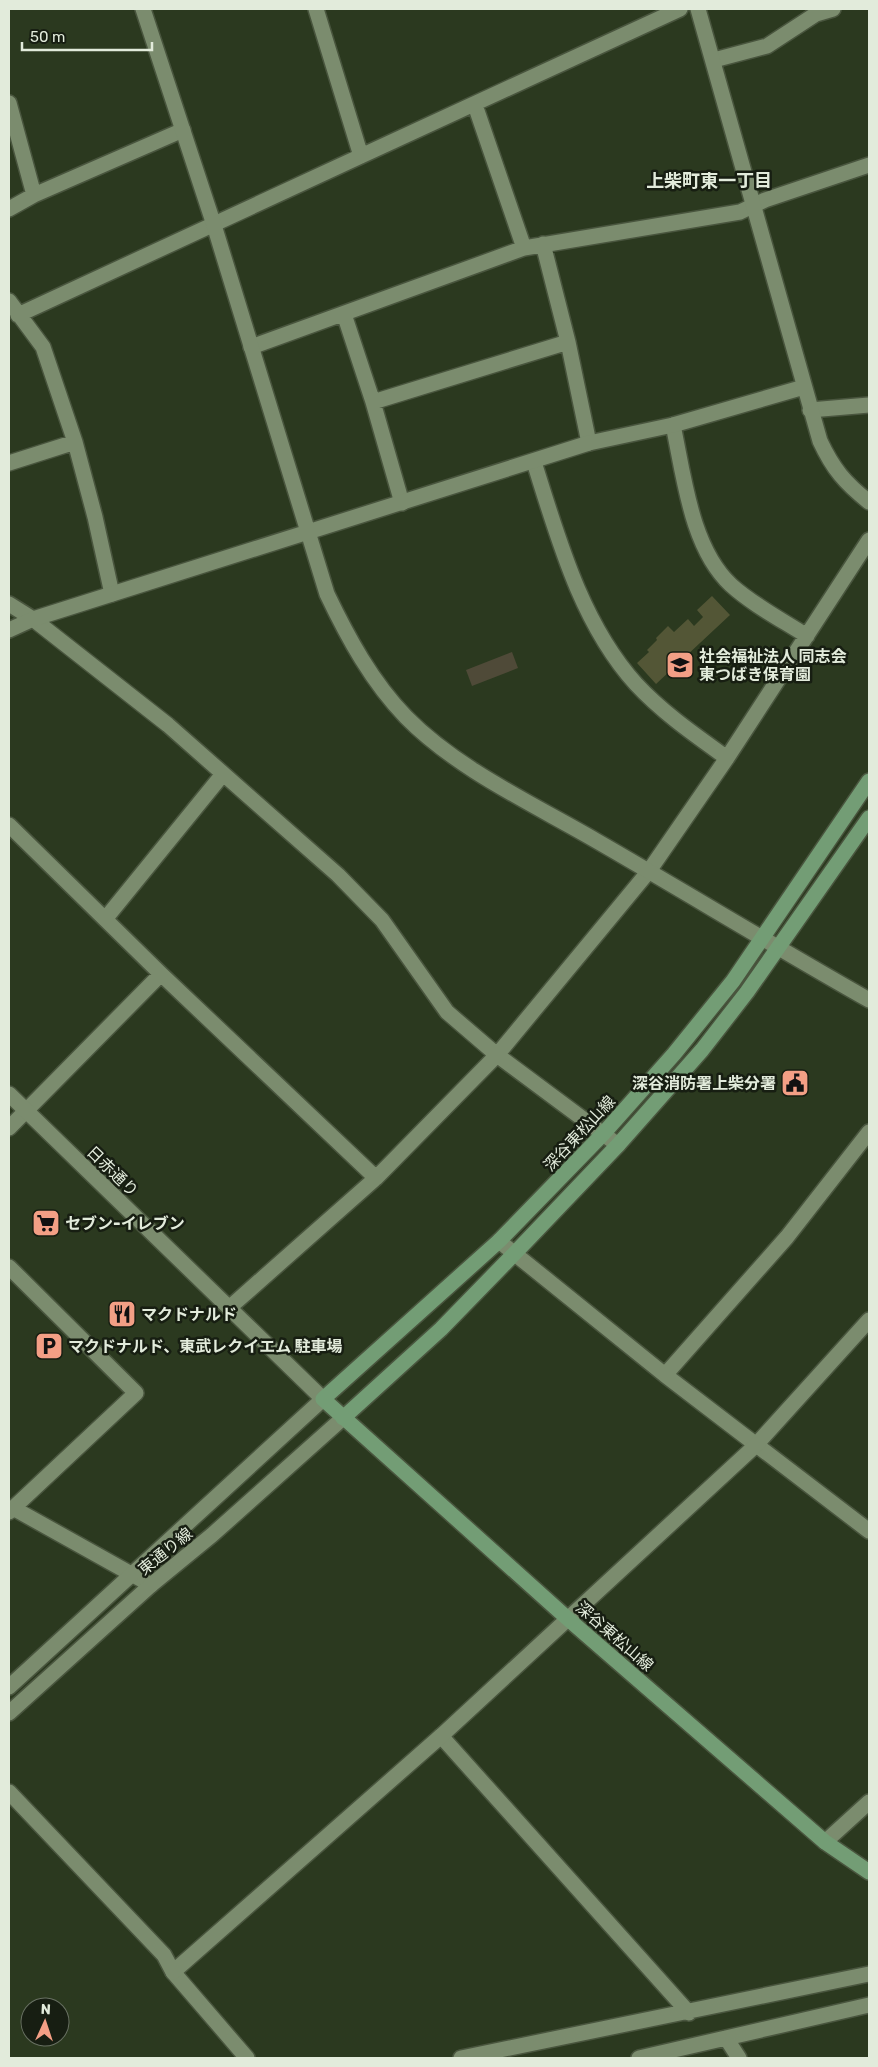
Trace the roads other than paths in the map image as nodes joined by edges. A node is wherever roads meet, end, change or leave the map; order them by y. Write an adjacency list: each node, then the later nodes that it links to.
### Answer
1 (143, 9): 9 (street)
2 (316, 9): 10 (street)
3 (680, 9): 8 (street)
4 (698, 9): 6 (street)
5 (833, 9): 6 (street)
6 (714, 60): 13 (street)
7 (9, 103): 12 (street)
8 (475, 105): 10 (street); 17 (street)
9 (182, 130): 12 (street); 15 (street)
10 (361, 156): 15 (street)
11 (869, 165): 13 (street)
12 (34, 195): 14 (street)
13 (754, 206): 16 (street); 23 (street)
14 (9, 209)
15 (214, 225): 20 (street); 22 (street)
16 (543, 244): 17 (street); 21 (street)
17 (524, 248): 19 (street)
18 (9, 301): 20 (street)
19 (344, 314): 22 (street); 24 (street)
20 (18, 315): 28 (street)
21 (568, 342): 24 (street); 29 (street)
22 (251, 346): 34 (street)
23 (804, 387): 26 (street); 27 (street)
24 (373, 402): 33 (street)
25 (869, 405): 26 (street)
26 (810, 410): 32 (street)
27 (673, 425): 29 (street); 40 (street)
28 (75, 442): 31 (street); 36 (street)
29 (589, 444): 30 (street)
30 (534, 462): 33 (street); 41 (street)
31 (9, 463)
32 (869, 502)
33 (402, 503): 34 (street)
34 (308, 534): 36 (street); 46 (street)
35 (869, 540): 40 (street)
36 (112, 594): 38 (street)
37 (9, 604): 38 (street)
38 (33, 620): 39 (street); 42 (street)
39 (9, 630)
40 (807, 636): 41 (street)
41 (727, 758): 46 (street)
42 (223, 774): 47 (street); 52 (street)
43 (869, 781): 48 (main road, 深谷東松山線)
44 (869, 818): 49 (main road)
45 (9, 825): 47 (street)
46 (649, 871): 48 (street); 52 (street)
47 (106, 918): 50 (street)
48 (761, 939): 49 (street); 57 (main road, 深谷東松山線)
49 (778, 949): 51 (street); 58 (main road)
50 (161, 974): 54 (street); 59 (street)
51 (869, 1000)
52 (497, 1055): 57 (street); 59 (street)
53 (9, 1094): 54 (street, 日赤通り)
54 (26, 1110): 55 (street); 63 (street, 日赤通り)
55 (9, 1128)
56 (869, 1132): 65 (street)
57 (603, 1134): 58 (street); 60 (main road, 深谷東松山線)
58 (618, 1145): 61 (main road)
59 (376, 1178): 63 (street)
60 (499, 1241): 61 (street); 66 (main road, 深谷東松山線)
61 (514, 1254): 65 (street); 67 (main road)
62 (9, 1267): 69 (street)
63 (229, 1308): 66 (street, 日赤通り)
64 (867, 1325): 68 (street)
65 (665, 1375): 68 (street)
66 (323, 1399): 67 (main road, 深谷東松山線); 71 (street, 東通り線)
67 (344, 1418): 72 (street, 東通り線); 73 (main road, 深谷東松山線)
68 (755, 1446): 70 (street); 73 (street)
69 (11, 1510): 71 (street)
70 (869, 1531)
71 (133, 1575): 72 (street); 74 (street, 東通り線)
72 (151, 1585): 75 (street, 東通り線)
73 (568, 1618): 76 (street); 79 (main road, 深谷東松山線)
74 (9, 1687)
75 (9, 1713)
76 (441, 1736): 81 (street); 84 (street)
77 (9, 1792): 81 (street)
78 (869, 1802): 79 (street)
79 (825, 1842): 80 (main road, 深谷東松山線)
80 (869, 1872)
81 (173, 1972): 86 (street)
82 (869, 1974): 84 (street)
83 (869, 2004): 85 (street)
84 (689, 2012): 87 (street)
85 (726, 2038): 88 (street); 89 (street)
86 (247, 2058)
87 (461, 2058)
88 (639, 2058)
89 (739, 2058)

